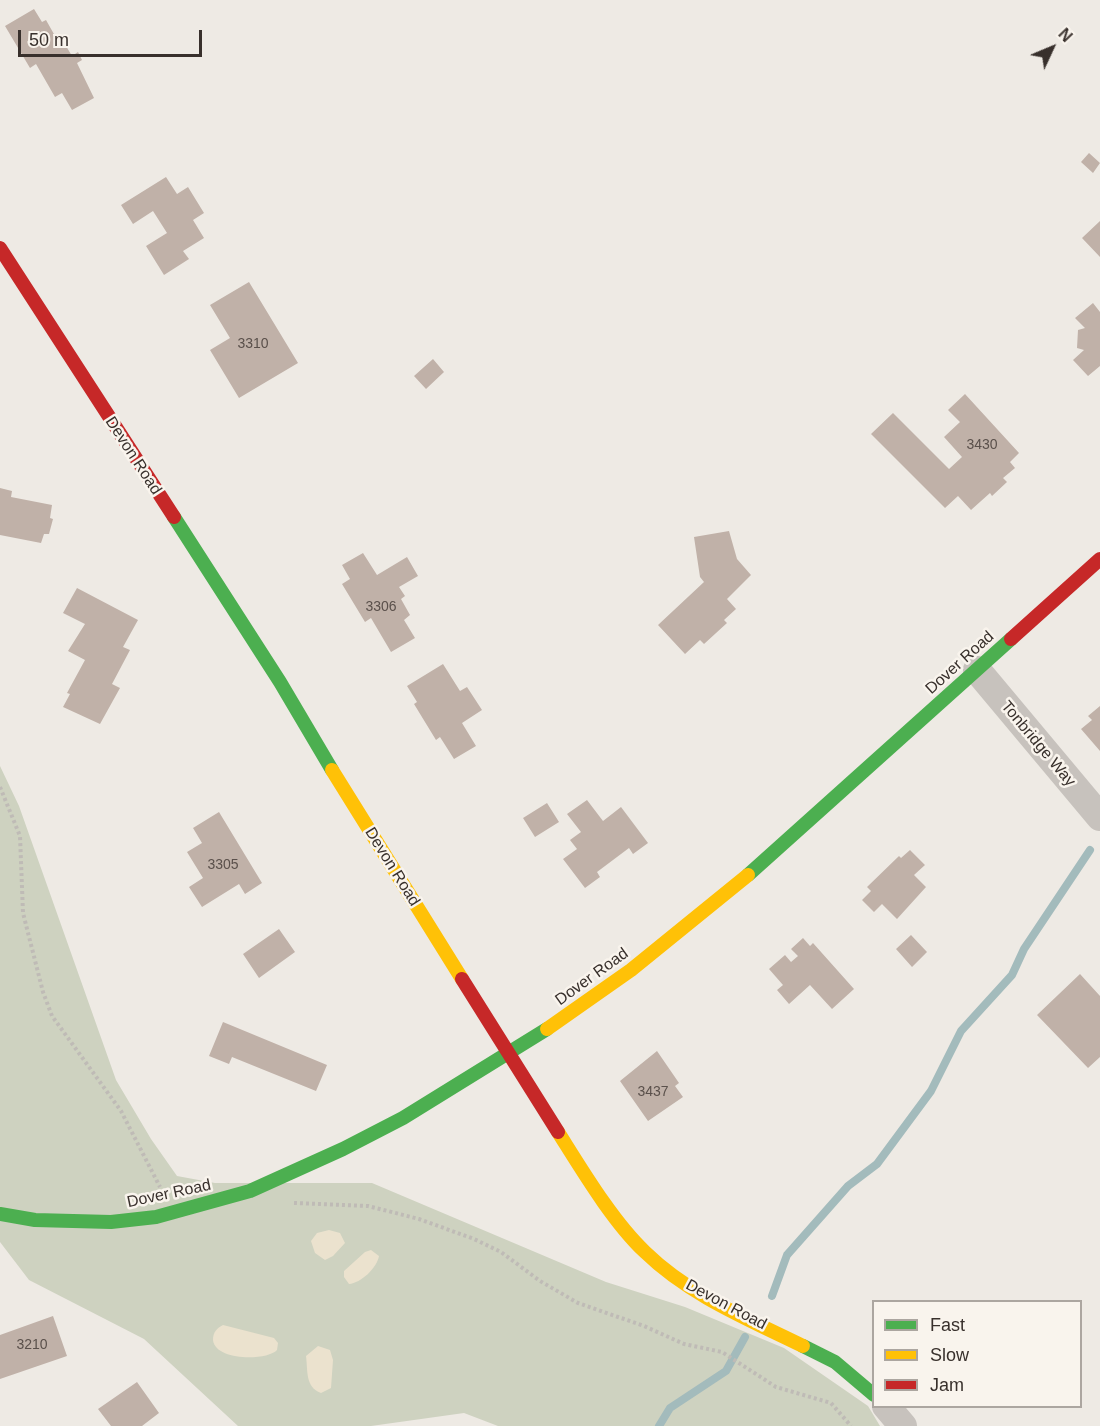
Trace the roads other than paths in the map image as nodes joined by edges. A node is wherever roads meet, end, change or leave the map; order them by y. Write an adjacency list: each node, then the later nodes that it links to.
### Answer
1 (0, 248): 5 (street, Devon Road)
2 (1100, 559): 3 (street, Dover Road)
3 (977, 670): 4 (street, Tonbridge Way); 5 (street, Dover Road)
4 (1100, 817)
5 (510, 1053): 6 (street, Dover Road); 7 (street, Devon Road)
6 (0, 1214)
7 (872, 1394)
8 (887, 1408): 9 (street)
9 (903, 1426)

